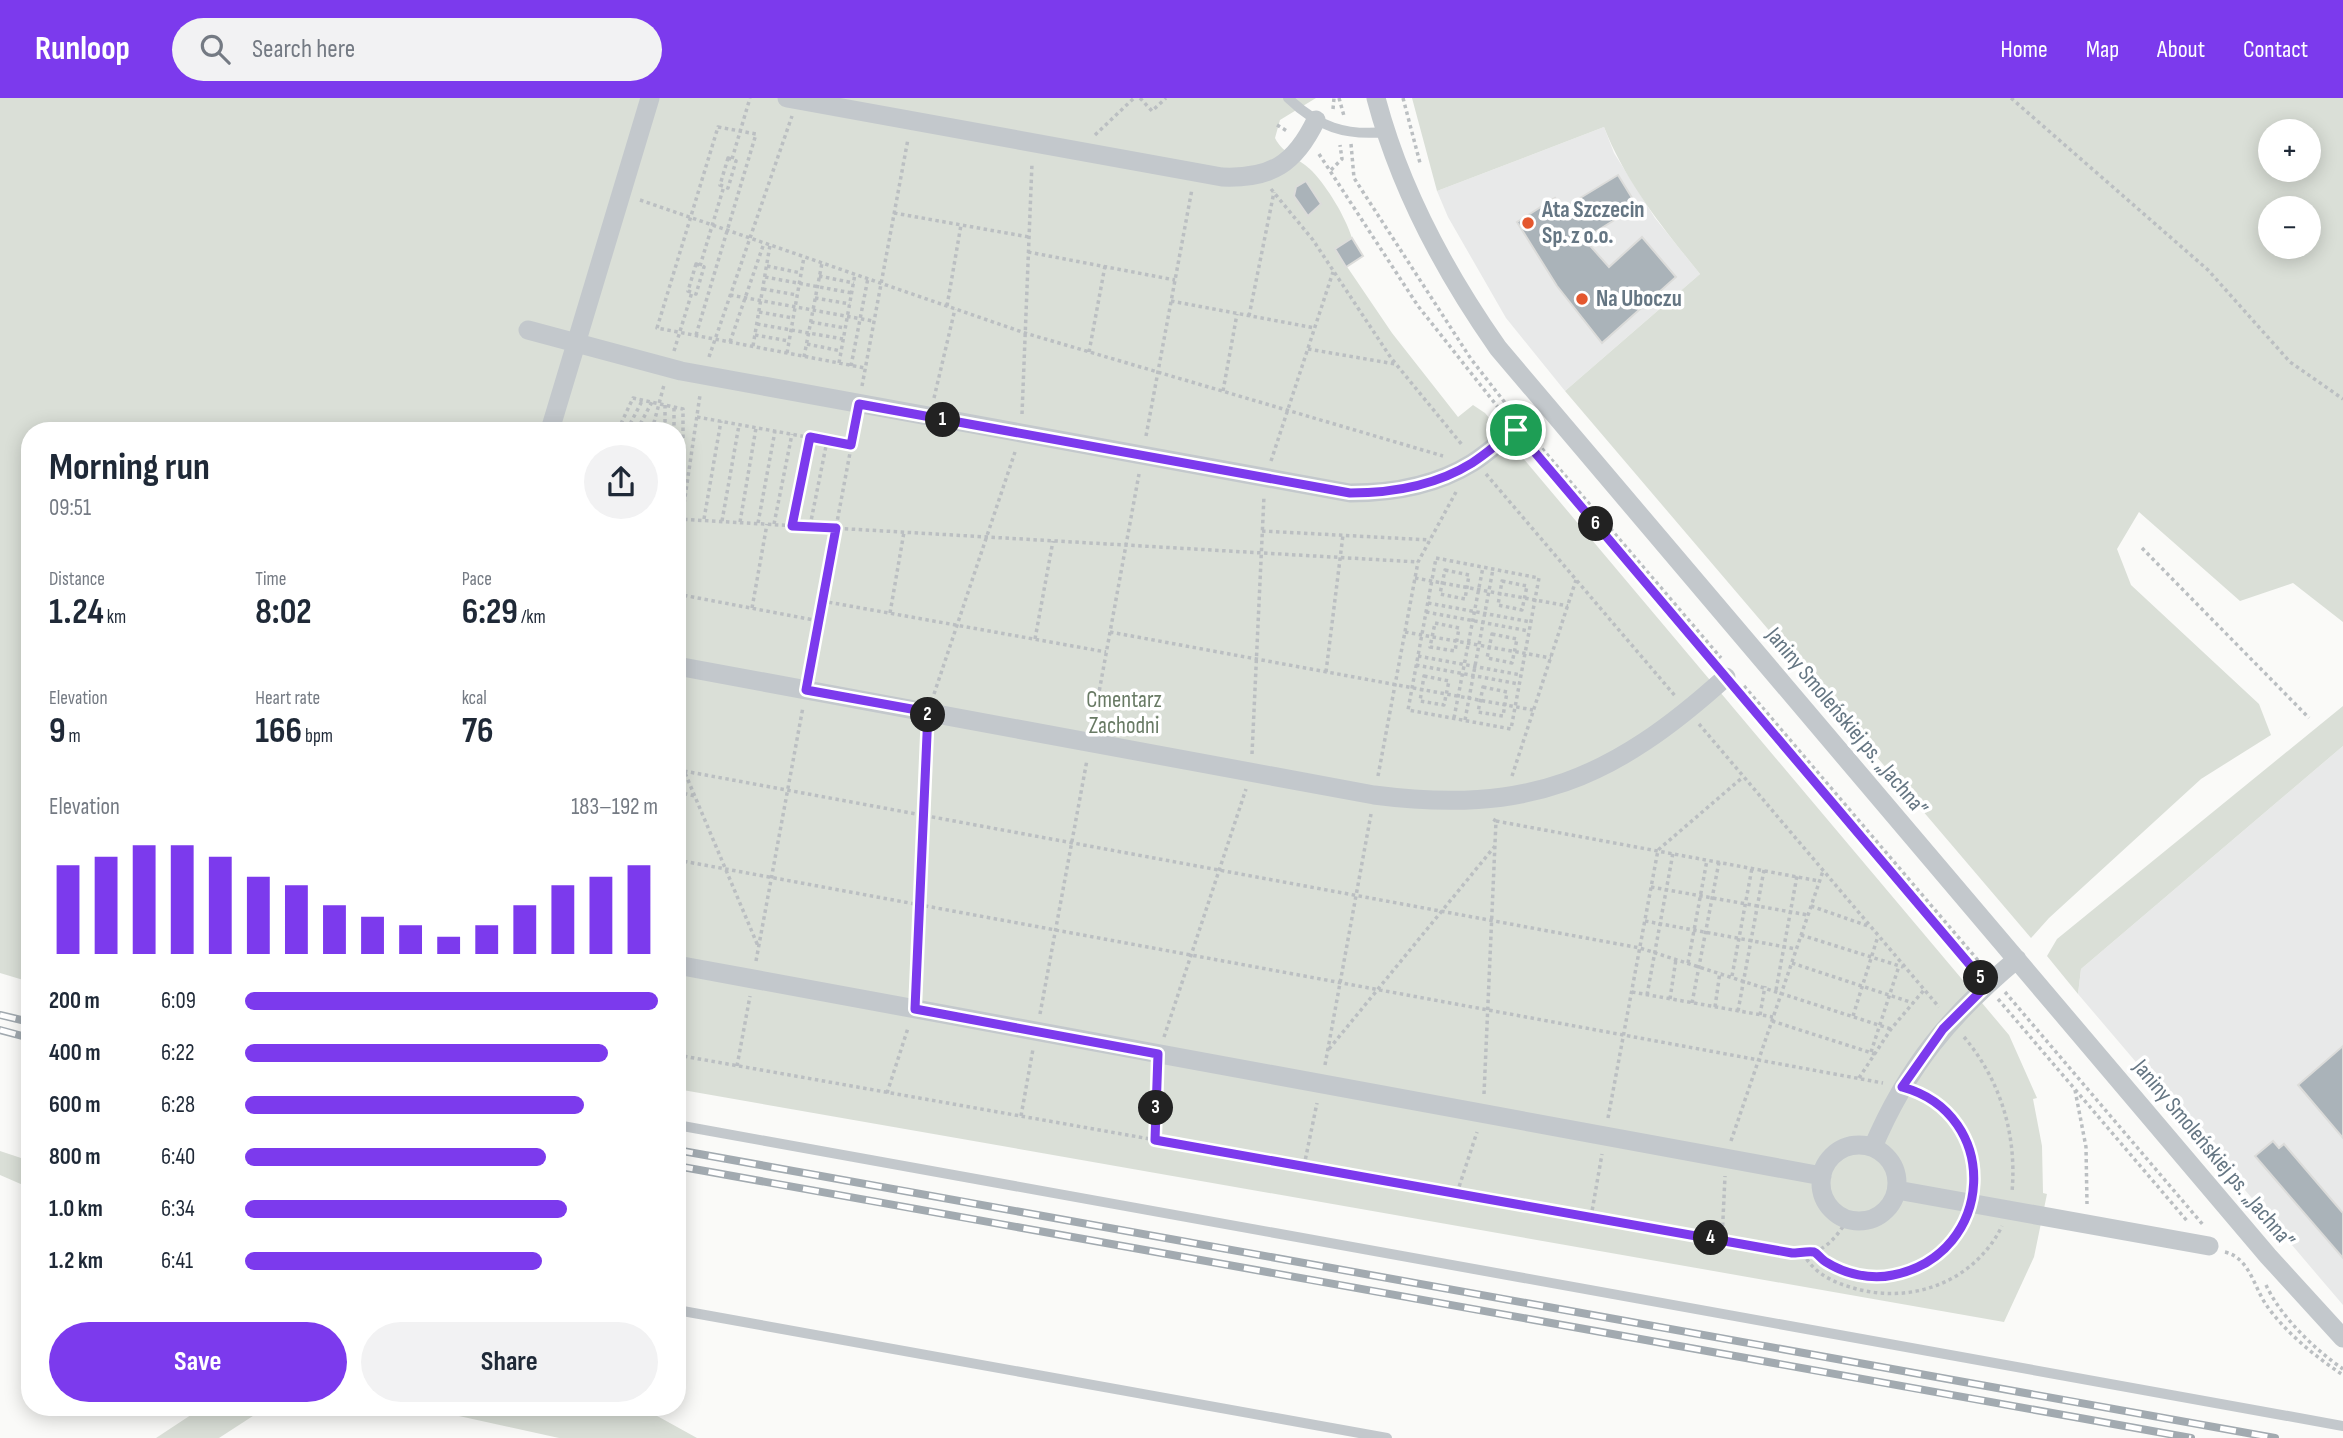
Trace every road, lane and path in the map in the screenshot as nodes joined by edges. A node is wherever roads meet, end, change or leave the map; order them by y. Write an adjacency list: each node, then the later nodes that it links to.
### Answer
1 (650, 98): 24 (street)
2 (750, 98): 13 (path)
3 (1137, 98): 4 (path); 18 (path)
4 (1166, 98)
5 (1288, 98): 10 (lane)
6 (1339, 98): 15 (path)
7 (1376, 98): 14 (street, Janiny Smoleńskiej ps. „Jachna”)
8 (2011, 98): 100 (path)
9 (792, 99): 11 (street); 31 (path)
10 (1316, 120): 15 (lane); 17 (street)
11 (911, 121): 16 (street); 25 (path)
12 (1277, 125): 17 (path)
13 (740, 131): 19 (path); 26 (path); 29 (path)
14 (1386, 132): 15 (lane); 277 (street, Janiny Smoleńskiej ps. „Jachna”)
15 (1348, 134): 118 (path)
16 (1032, 144): 18 (street); 30 (path)
17 (1304, 144): 21 (street); 118 (path)
18 (1083, 153): 20 (street)
19 (732, 159): 22 (path); 22 (path)
20 (1195, 174): 21 (street); 46 (path)
21 (1257, 174): 23 (path)
22 (724, 186): 27 (path)
23 (1274, 192): 40 (path); 67 (path)
24 (621, 193): 26 (path); 86 (street)
25 (894, 213): 28 (path); 48 (path)
26 (690, 217): 27 (path); 79 (path)
27 (712, 225): 29 (path); 37 (path)
28 (961, 225): 30 (path); 60 (path)
29 (727, 230): 31 (path); 79 (path)
30 (1029, 237): 34 (path)
31 (750, 238): 32 (path); 53 (path)
32 (764, 243): 33 (path); 55 (path)
33 (771, 245): 35 (path); 38 (path)
34 (1028, 252): 39 (path); 78 (path)
35 (804, 257): 36 (path); 41 (path)
36 (822, 262): 42 (path); 43 (path)
37 (700, 265): 37 (path)
38 (767, 267): 41 (path); 44 (path)
39 (1105, 267): 46 (path); 90 (path)
40 (1334, 271): 74 (path); 94 (path)
41 (801, 273): 49 (path)
42 (855, 274): 45 (path); 47 (path)
43 (819, 276): 47 (path); 50 (path)
44 (765, 277): 49 (path); 51 (path)
45 (867, 278): 48 (path); 69 (path)
46 (1175, 280): 58 (path)
47 (854, 283): 52 (path)
48 (881, 283): 60 (path); 71 (path)
49 (799, 284): 50 (path); 54 (path)
50 (817, 287): 52 (path); 56 (path)
51 (763, 289): 54 (path); 57 (path)
52 (852, 293): 59 (path)
53 (730, 295): 55 (path); 81 (path)
54 (797, 295): 61 (path)
55 (745, 298): 57 (path); 84 (path)
56 (815, 298): 59 (path); 63 (path)
57 (761, 301): 61 (path); 64 (path)
58 (1171, 301): 65 (path); 97 (path)
59 (850, 304): 66 (path)
60 (947, 306): 62 (path)
61 (795, 307): 63 (path); 68 (path)
62 (955, 309): 78 (path); 108 (path)
63 (813, 310): 66 (path); 70 (path)
64 (759, 312): 68 (path); 72 (path)
65 (1237, 313): 67 (path); 99 (path)
66 (848, 316): 69 (path); 73 (path)
67 (1250, 316): 74 (path)
68 (793, 318): 75 (path)
69 (860, 318): 71 (path); 95 (path)
70 (811, 321): 73 (path); 77 (path)
71 (874, 321): 96 (path)
72 (757, 324): 75 (path); 80 (path)
73 (845, 328): 82 (path)
74 (1315, 328): 88 (path)
75 (791, 330): 77 (path); 83 (path)
76 (528, 331): 86 (street)
77 (809, 333): 82 (path); 85 (path)
78 (1025, 333): 90 (path); 122 (path)
79 (696, 335): 81 (path)
80 (755, 335): 83 (path); 87 (path)
81 (715, 340): 84 (path); 98 (path)
82 (843, 340): 89 (path)
83 (789, 341): 91 (path)
84 (730, 342): 87 (path)
85 (807, 344): 89 (path); 92 (path)
86 (576, 345): 98 (street); 110 (street)
87 (753, 346): 91 (path)
88 (1308, 349): 94 (path); 106 (path)
89 (841, 351): 93 (path)
90 (1089, 352): 97 (path)
91 (787, 353): 92 (path)
92 (804, 357): 93 (path)
93 (839, 363): 95 (path)
94 (1396, 365): 128 (path)
95 (851, 366): 96 (path)
96 (865, 368): 103 (path)
97 (1158, 372): 99 (path); 126 (path)
98 (703, 375): 103 (street); 107 (path)
99 (1223, 391): 106 (path)
100 (2343, 399)
101 (642, 400): 102 (path); 111 (path); 112 (path)
102 (652, 402): 104 (path); 113 (path)
103 (859, 404): 108 (street); 125 (path)
104 (665, 405): 105 (path); 114 (path)
105 (674, 407): 115 (path); 116 (path)
106 (1287, 410): 128 (path); 130 (path)
107 (697, 417): 109 (path); 129 (path)
108 (930, 417): 122 (street)
109 (722, 421): 117 (path); 133 (path)
110 (552, 422)
111 (622, 422)
112 (631, 422)
113 (641, 422)
114 (665, 422)
115 (674, 422)
116 (682, 422)
117 (739, 425): 119 (path); 134 (path)
118 (1520, 426): 128 (street); 200 (path); 200 (path)
119 (756, 428): 120 (path); 135 (path)
120 (775, 431): 121 (path); 136 (path)
121 (792, 434): 123 (path); 138 (path)
122 (1021, 434): 126 (street); 144 (path)
123 (810, 437): 124 (path); 139 (path)
124 (827, 441): 125 (path); 140 (path)
125 (851, 445): 141 (path)
126 (1143, 456): 130 (street); 148 (path)
127 (686, 462): 129 (path)
128 (1473, 462): 130 (street); 156 (path)
129 (690, 463): 131 (path)
130 (1265, 479): 142 (path)
131 (686, 485)
132 (686, 519): 133 (path)
133 (704, 520): 134 (path)
134 (722, 521): 135 (path)
135 (740, 522): 136 (path)
136 (758, 523): 137 (path)
137 (767, 524): 138 (path); 169 (path)
138 (774, 524): 139 (path)
139 (792, 526): 140 (path)
140 (810, 526): 141 (path)
141 (836, 528): 143 (path); 166 (path)
142 (1262, 531): 145 (path); 150 (path)
143 (904, 532): 144 (path); 172 (path)
144 (986, 536): 146 (path); 178 (path)
145 (1343, 536): 147 (path); 151 (path)
146 (1053, 540): 148 (path); 184 (path)
147 (1430, 540)
148 (1126, 545): 150 (path); 180 (path)
149 (2142, 548): 218 (path)
150 (1261, 552): 151 (path); 194 (path)
151 (1339, 557): 152 (path); 199 (path)
152 (1418, 562)
153 (1483, 567): 154 (path); 157 (path); 160 (path)
154 (1493, 569): 161 (path); 165 (path)
155 (1415, 578): 157 (path)
156 (1576, 580): 168 (path); 215 (path)
157 (1432, 581): 158 (path); 167 (path)
158 (1443, 583): 159 (path); 159 (path); 159 (path)
159 (1467, 587): 160 (path)
160 (1478, 590): 161 (path); 171 (path)
161 (1489, 592): 162 (path); 173 (path)
162 (1500, 594): 164 (path); 164 (path); 164 (path)
163 (686, 596): 169 (path)
164 (1524, 598): 165 (path)
165 (1535, 600): 168 (path); 177 (path)
166 (822, 601): 172 (path); 175 (path)
167 (1428, 603): 170 (path); 171 (path)
168 (1567, 606): 193 (path)
169 (752, 608): 175 (path)
170 (1426, 612): 174 (path); 182 (path)
171 (1474, 612): 173 (path); 174 (path)
172 (890, 613): 178 (path)
173 (1484, 613): 176 (path); 177 (path)
174 (1472, 620): 176 (path); 186 (path)
175 (819, 621): 206 (path)
176 (1483, 622): 179 (path); 187 (path)
177 (1531, 622): 179 (path)
178 (957, 625): 184 (path); 216 (path)
179 (1529, 631): 191 (path)
180 (1110, 632): 189 (path); 194 (path)
181 (1405, 632): 182 (path)
182 (1422, 635): 183 (path); 192 (path)
183 (1432, 637): 185 (path); 185 (path); 185 (path)
184 (1035, 639): 189 (path)
185 (1457, 641): 186 (path)
186 (1468, 643): 187 (path); 195 (path)
187 (1479, 645): 188 (path); 197 (path)
188 (1490, 647): 190 (path); 190 (path); 190 (path)
189 (1107, 652): 220 (path)
190 (1514, 652): 191 (path)
191 (1525, 653): 193 (path); 202 (path)
192 (1418, 656): 195 (path); 196 (path)
193 (1550, 658): 214 (path)
194 (1256, 659): 199 (path); 222 (path)
195 (1464, 664): 197 (path); 201 (path)
196 (1416, 665): 201 (path); 205 (path)
197 (1475, 666): 202 (path); 203 (path)
198 (686, 668): 206 (street)
199 (1326, 672): 205 (path)
200 (1729, 673): 215 (street); 288 (path); 288 (path)
201 (1462, 674): 203 (path); 209 (path)
202 (1521, 675): 204 (path)
203 (1473, 676): 204 (path); 210 (path)
204 (1519, 684): 213 (path)
205 (1412, 688): 207 (path); 217 (path)
206 (806, 690): 216 (street); 225 (path)
207 (1422, 690): 208 (path); 208 (path); 208 (path)
208 (1446, 694): 209 (path)
209 (1458, 696): 210 (path); 217 (path)
210 (1469, 698): 211 (path); 219 (path)
211 (1480, 700): 212 (path); 212 (path); 212 (path)
212 (1505, 705): 213 (path)
213 (1516, 707): 214 (path); 219 (path)
214 (1533, 710): 228 (path)
215 (1688, 711): 224 (path); 228 (street)
216 (928, 712): 220 (street); 230 (path)
217 (1454, 719): 219 (path)
218 (2309, 719)
219 (1465, 720)
220 (1090, 742): 222 (street); 232 (path)
221 (686, 771): 225 (path)
222 (1251, 772): 229 (street); 241 (path)
223 (686, 776): 227 (path)
224 (1743, 776): 234 (path); 243 (path)
225 (788, 790): 230 (path); 245 (path)
226 (686, 794): 227 (path)
227 (695, 796): 240 (path)
228 (1504, 798): 229 (street)
229 (1476, 801): 231 (path)
230 (923, 815): 232 (path); 252 (path)
231 (1496, 821): 233 (path); 234 (path)
232 (1072, 842): 241 (path); 262 (path)
233 (1495, 846): 255 (path); 258 (path)
234 (1658, 850): 235 (path); 247 (path)
235 (1673, 853): 236 (path); 248 (path)
236 (1707, 860): 238 (path); 249 (path)
237 (686, 862): 240 (path)
238 (1718, 862): 239 (path); 250 (path)
239 (1752, 868): 242 (path); 251 (path)
240 (725, 869): 245 (path); 270 (path)
241 (1219, 870): 255 (path); 274 (path)
242 (1764, 870): 244 (path); 253 (path)
243 (1823, 871): 246 (path); 261 (path)
244 (1797, 876): 246 (path); 256 (path)
245 (771, 878): 252 (path); 270 (path)
246 (1819, 881): 254 (path)
247 (1651, 887): 248 (path); 259 (path)
248 (1667, 890): 249 (path); 260 (path)
249 (1700, 896): 250 (path); 263 (path)
250 (1712, 898): 251 (path); 264 (path)
251 (1745, 904): 253 (path); 267 (path)
252 (919, 905): 262 (path); 302 (path)
253 (1757, 906): 256 (path); 268 (path)
254 (1811, 906): 257 (path); 261 (path)
255 (1442, 911): 258 (path); 291 (path)
256 (1791, 912): 257 (path); 269 (path)
257 (1808, 915): 265 (path)
258 (1492, 920): 271 (path); 303 (path)
259 (1645, 921): 260 (path); 271 (path)
260 (1660, 924): 263 (path); 273 (path)
261 (1870, 926): 266 (path)
262 (1055, 930): 274 (path); 311 (path)
263 (1694, 930): 264 (path); 278 (path)
264 (1706, 932): 267 (path); 281 (path)
265 (1801, 935): 272 (path); 275 (path)
266 (1878, 936): 275 (path); 283 (path)
267 (1739, 938): 268 (path); 285 (path)
268 (1751, 940): 269 (path); 287 (path)
269 (1784, 947): 272 (path); 292 (path)
270 (758, 948): 286 (path)
271 (1640, 948): 273 (path); 295 (path)
272 (1796, 949): 279 (path)
273 (1655, 952): 276 (path); 296 (path)
274 (1191, 955): 291 (path); 315 (path)
275 (1872, 957): 280 (path); 290 (path)
276 (1676, 959): 278 (path); 298 (path)
277 (2017, 959): 288 (street); 346 (street, Janiny Smoleńskiej ps. „Jachna”)
278 (1688, 962): 281 (path)
279 (1791, 963): 290 (path); 294 (path)
280 (1899, 965): 283 (path); 297 (path)
281 (1699, 966): 284 (path); 299 (path)
282 (686, 967): 286 (street)
283 (1905, 968): 293 (path)
284 (1720, 972): 285 (path); 301 (path)
285 (1732, 976): 287 (path)
286 (753, 979): 302 (street); 318 (path)
287 (1744, 979): 289 (path); 304 (path)
288 (1990, 982): 308 (street); 321 (path); 338 (path)
289 (1765, 986): 292 (path); 305 (path)
290 (1862, 986): 297 (path); 306 (path)
291 (1377, 990): 303 (path); 313 (path)
292 (1776, 990): 294 (path)
293 (1924, 990): 300 (path); 308 (path)
294 (1782, 991): 306 (path); 307 (path)
295 (1632, 992): 296 (path); 312 (path)
296 (1647, 995): 298 (path)
297 (1889, 995): 300 (path); 309 (path)
298 (1670, 999): 299 (path)
299 (1692, 1003): 301 (path)
300 (1913, 1003): 310 (path)
301 (1715, 1007): 304 (path)
302 (915, 1009): 311 (street); 322 (path)
303 (1488, 1010): 312 (path); 323 (path)
304 (1738, 1011): 305 (path)
305 (1760, 1015): 307 (path)
306 (1853, 1016): 309 (path)
307 (1773, 1019): 314 (path); 317 (path)
308 (1950, 1021): 320 (street); 334 (path)
309 (1880, 1025): 310 (path); 314 (path)
310 (1891, 1028): 314 (path)
311 (1037, 1031): 315 (street); 324 (path)
312 (1624, 1035): 317 (path); 326 (path)
313 (1327, 1050)
314 (1873, 1053): 319 (path)
315 (1158, 1054): 323 (street); 327 (path)
316 (686, 1057): 318 (path)
317 (1759, 1060): 319 (path); 329 (path)
318 (737, 1066): 322 (path)
319 (1858, 1079): 320 (path)
320 (1902, 1087): 328 (street); 333 (path)
321 (2074, 1087): 337 (path); 338 (path)
322 (887, 1093): 324 (path)
323 (1483, 1113): 326 (street); 332 (path)
324 (1021, 1116): 327 (path)
325 (686, 1127): 349 (lane)
326 (1605, 1136): 329 (street); 335 (path)
327 (1155, 1140): 332 (path)
328 (1873, 1147): 330 (street); 331 (street)
329 (1726, 1158): 330 (street); 339 (path)
330 (1822, 1176): 336 (street)
331 (1897, 1190): 333 (street); 336 (street)
332 (1457, 1193): 335 (path)
333 (1972, 1203): 334 (street); 340 (path)
334 (2009, 1210): 337 (street); 341 (path)
335 (1591, 1217): 339 (path)
336 (1848, 1219): 340 (path)
337 (2085, 1224): 338 (street)
338 (2208, 1238): 348 (path)
339 (1722, 1240): 341 (path)
340 (1814, 1252): 341 (path)
341 (1803, 1253)
342 (2248, 1258): 343 (path)
343 (2255, 1267)
344 (2261, 1274): 347 (path)
345 (686, 1312): 350 (lane)
346 (2343, 1338)
347 (2343, 1369)
348 (2343, 1376)
349 (2343, 1426)
350 (1387, 1438)

